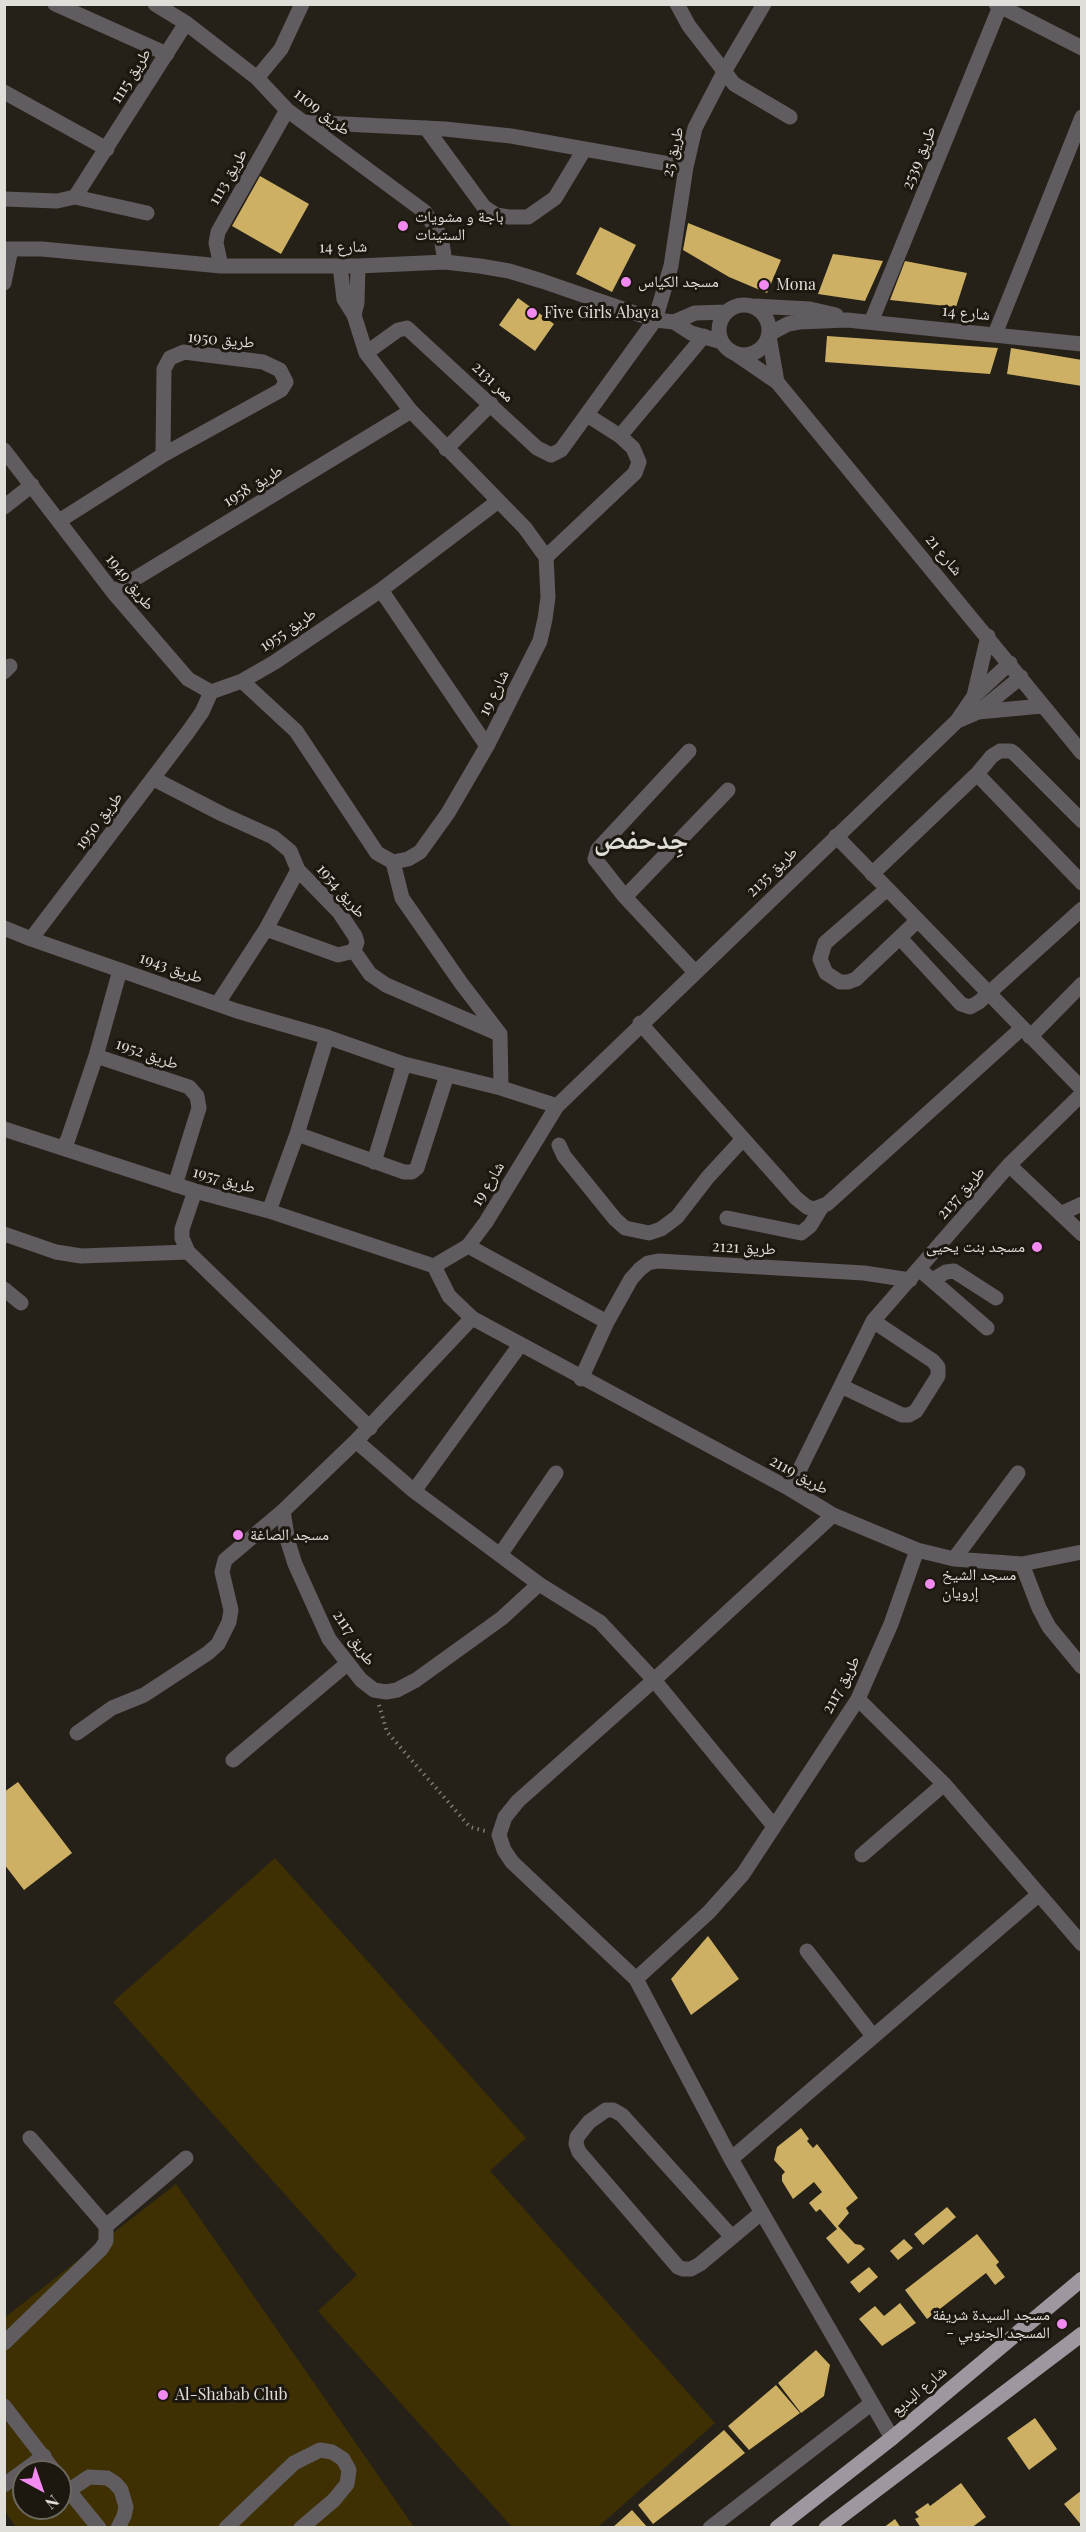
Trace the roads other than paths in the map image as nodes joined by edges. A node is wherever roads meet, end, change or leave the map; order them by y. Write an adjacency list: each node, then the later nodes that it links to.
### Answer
1 (55, 4): 9 (street)
2 (154, 4): 7 (street, طريق 1109)
3 (303, 4): 11 (street)
4 (677, 4): 10 (street)
5 (764, 4): 10 (street, طريق 25)
6 (999, 5): 8 (street, طريق 2539); 36 (street, طريق 2539)
7 (186, 23): 9 (street, طريق 1115); 11 (street, طريق 1109)
8 (1082, 48)
9 (167, 54): 18 (street, طريق 1115)
10 (724, 72): 14 (street); 20 (street, طريق 25)
11 (257, 78): 13 (street, طريق 1109)
12 (4, 92): 18 (street)
13 (287, 110): 16 (street, طريق 1109); 26 (street, طريق 1113)
14 (790, 117)
15 (1082, 117): 37 (street)
16 (303, 122): 17 (street); 25 (street, طريق 1109)
17 (426, 128): 19 (street); 19 (street)
18 (107, 148): 21 (street, طريق 1115)
19 (584, 150): 20 (street)
20 (686, 167): 33 (street, طريق 25)
21 (75, 197): 22 (street); 23 (street)
22 (4, 199)
23 (147, 213)
24 (8, 249): 26 (street, شارع 14); 29 (street)
25 (445, 262): 28 (street, شارع 14); 33 (street, شارع 14)
26 (221, 266): 27 (street, شارع 14)
27 (340, 266): 28 (street, شارع 14); 32 (street)
28 (358, 266): 32 (street)
29 (4, 283)
30 (754, 306): 31 (street); 34 (street, شارع 14); 38 (street)
31 (726, 312): 35 (street, شارع 14); 40 (street)
32 (354, 315): 42 (street)
33 (655, 320): 35 (street, شارع 14); 47 (street, ممر 2131)
34 (847, 320): 36 (street, شارع 14); 38 (street, شارع 14)
35 (674, 322): 39 (street, شارع 14)
36 (871, 322): 37 (street, شارع 14)
37 (995, 334): 41 (street, شارع 14)
38 (769, 335): 43 (street); 44 (street, شارع 21)
39 (704, 336): 40 (street, شارع 14); 48 (street)
40 (722, 342): 43 (street)
41 (1082, 344)
42 (366, 353): 45 (street, ممر 2131); 46 (street)
43 (736, 354): 44 (street, شارع 21)
44 (777, 382): 59 (street, شارع 21)
45 (490, 404): 47 (street, ممر 2131); 49 (street)
46 (411, 411): 49 (street); 58 (street, طريق 1958)
47 (587, 415): 48 (street)
48 (620, 436): 56 (street)
49 (446, 449): 53 (street)
50 (4, 450): 52 (street, طريق 1949)
51 (163, 455): 51 (street, طريق 1950); 55 (street, طريق 1950)
52 (32, 485): 54 (street); 55 (street, طريق 1949)
53 (498, 502): 56 (street); 57 (street, طريق 1955)
54 (4, 507)
55 (59, 521): 58 (street, طريق 1949)
56 (546, 557): 69 (street, شارع 19)
57 (381, 590): 62 (street, طريق 1955); 69 (street)
58 (113, 592): 63 (street, طريق 1949)
59 (988, 636): 60 (street, شارع 21); 64 (street)
60 (1010, 663): 61 (street, شارع 21); 64 (street)
61 (1021, 677): 65 (street, شارع 21); 66 (street, طريق 2135)
62 (242, 681): 63 (street, طريق 1955); 76 (street)
63 (211, 692): 72 (street, طريق 1950)
64 (974, 696): 67 (street)
65 (1042, 706): 66 (street); 68 (street, شارع 21)
66 (978, 712): 67 (street, طريق 2135)
67 (957, 721): 75 (street, طريق 2135)
68 (1079, 745)
69 (488, 746): 76 (street, شارع 19)
70 (689, 751): 81 (street)
71 (977, 774): 74 (street); 78 (street); 79 (street)
72 (154, 779): 77 (street, طريق 1954); 86 (street, طريق 1950)
73 (728, 790): 81 (street)
74 (1082, 820)
75 (836, 836): 78 (street); 90 (street, طريق 2135)
76 (393, 862): 96 (street)
77 (298, 870): 85 (street, طريق 1954); 88 (street, طريق 1954)
78 (872, 874): 80 (street)
79 (1082, 884)
80 (886, 889): 83 (street); 87 (street)
81 (625, 897): 90 (street)
82 (1082, 909): 92 (street)
83 (917, 921): 87 (street); 92 (street)
84 (4, 928): 86 (street, طريق 1943)
85 (266, 929): 88 (street); 93 (street, طريق 1954)
86 (31, 939): 89 (street, طريق 1943)
87 (900, 939): 92 (street)
88 (354, 951): 96 (street)
89 (120, 970): 93 (street, طريق 1943); 98 (street, طريق 1952)
90 (694, 971): 94 (street, طريق 2135)
91 (1082, 984): 95 (street)
92 (989, 993): 95 (street)
93 (218, 1003): 97 (street, طريق 1943)
94 (640, 1023): 103 (street, طريق 2135); 107 (street)
95 (1026, 1032): 102 (street); 114 (street)
96 (500, 1034): 101 (street)
97 (327, 1038): 99 (street, طريق 1943); 106 (street)
98 (96, 1056): 108 (street, طريق 1952); 111 (street, طريق 1952)
99 (404, 1064): 100 (street, طريق 1943); 109 (street)
100 (447, 1076): 101 (street, طريق 1943); 109 (street)
101 (501, 1088): 103 (street, طريق 1943)
102 (1082, 1092): 110 (street, طريق 2137)
103 (556, 1106): 105 (street, شارع 19)
104 (4, 1129): 108 (street, طريق 1957)
105 (543, 1129): 107 (street); 120 (street, شارع 19)
106 (297, 1134): 109 (street); 115 (street)
107 (743, 1138): 114 (street)
108 (63, 1148): 111 (street, طريق 1957)
109 (374, 1162)
110 (1009, 1165): 116 (street); 123 (street, طريق 2137)
111 (175, 1185): 112 (street, طريق 1957)
112 (195, 1191): 115 (street, طريق 1957); 121 (street)
113 (1082, 1204): 116 (street)
114 (821, 1208): 117 (street)
115 (269, 1211): 122 (street, طريق 1957)
116 (1062, 1213): 119 (street)
117 (727, 1218)
118 (4, 1234): 121 (street)
119 (1082, 1234)
120 (468, 1246): 122 (street, شارع 19); 130 (street)
121 (188, 1252): 135 (street)
122 (434, 1266): 128 (street, طريق 2119)
123 (915, 1275): 124 (street); 129 (street, طريق 2137); 130 (street, طريق 2121)
124 (932, 1280): 126 (street); 131 (street)
125 (4, 1289): 127 (street)
126 (996, 1298)
127 (21, 1304)
128 (472, 1318): 132 (street, طريق 2119); 135 (street)
129 (873, 1321): 134 (street, طريق 2137); 134 (street)
130 (607, 1322): 133 (street, طريق 2121)
131 (987, 1328)
132 (520, 1345): 133 (street, طريق 2119); 140 (street)
133 (581, 1379): 139 (street, طريق 2119)
134 (841, 1386): 139 (street, طريق 2137)
135 (370, 1428): 136 (street)
136 (356, 1442): 140 (street); 141 (street)
137 (555, 1473): 145 (street)
138 (1018, 1473): 146 (street)
139 (790, 1489): 142 (street, طريق 2119)
140 (414, 1491): 145 (street)
141 (283, 1511): 149 (street, طريق 2117); 153 (street)
142 (833, 1515): 143 (street, طريق 2119); 151 (street)
143 (917, 1550): 146 (street, طريق 2119); 152 (street, طريق 2117)
144 (1082, 1552): 147 (street, طريق 2119)
145 (500, 1555): 148 (street)
146 (954, 1559): 147 (street, طريق 2119)
147 (1022, 1564): 150 (street)
148 (539, 1584): 149 (street, طريق 2117); 151 (street)
149 (348, 1663): 154 (street)
150 (1082, 1666)
151 (654, 1680): 156 (street); 161 (street)
152 (858, 1699): 155 (street); 156 (street, طريق 2117)
153 (77, 1733)
154 (233, 1760)
155 (944, 1784): 157 (street); 158 (street)
156 (773, 1825): 161 (street, طريق 2117)
157 (862, 1855)
158 (1038, 1895): 159 (street); 162 (street)
159 (1078, 1933)
160 (807, 1951): 162 (street)
161 (636, 1979): 165 (street)
162 (873, 2036): 165 (street)
163 (30, 2138): 167 (street)
164 (186, 2158): 167 (street)
165 (731, 2158): 166 (street)
166 (761, 2213): 168 (street); 172 (street)
167 (106, 2226): 171 (street)
168 (732, 2237): 168 (street)
169 (1082, 2279): 174 (main road, شارع البديع)
170 (1082, 2334): 186 (main road)
171 (4, 2343)
172 (872, 2403): 174 (street); 184 (street)
173 (4, 2406): 175 (street)
174 (892, 2438): 185 (main road, شارع البديع)
175 (44, 2456): 176 (street); 178 (street)
176 (47, 2460)
177 (72, 2483): 182 (street)
178 (4, 2485)
179 (72, 2496): 181 (street)
180 (309, 2525): 183 (street)
181 (99, 2528)
182 (118, 2528)
183 (226, 2528)
184 (710, 2528)
185 (777, 2528)
186 (826, 2528)

